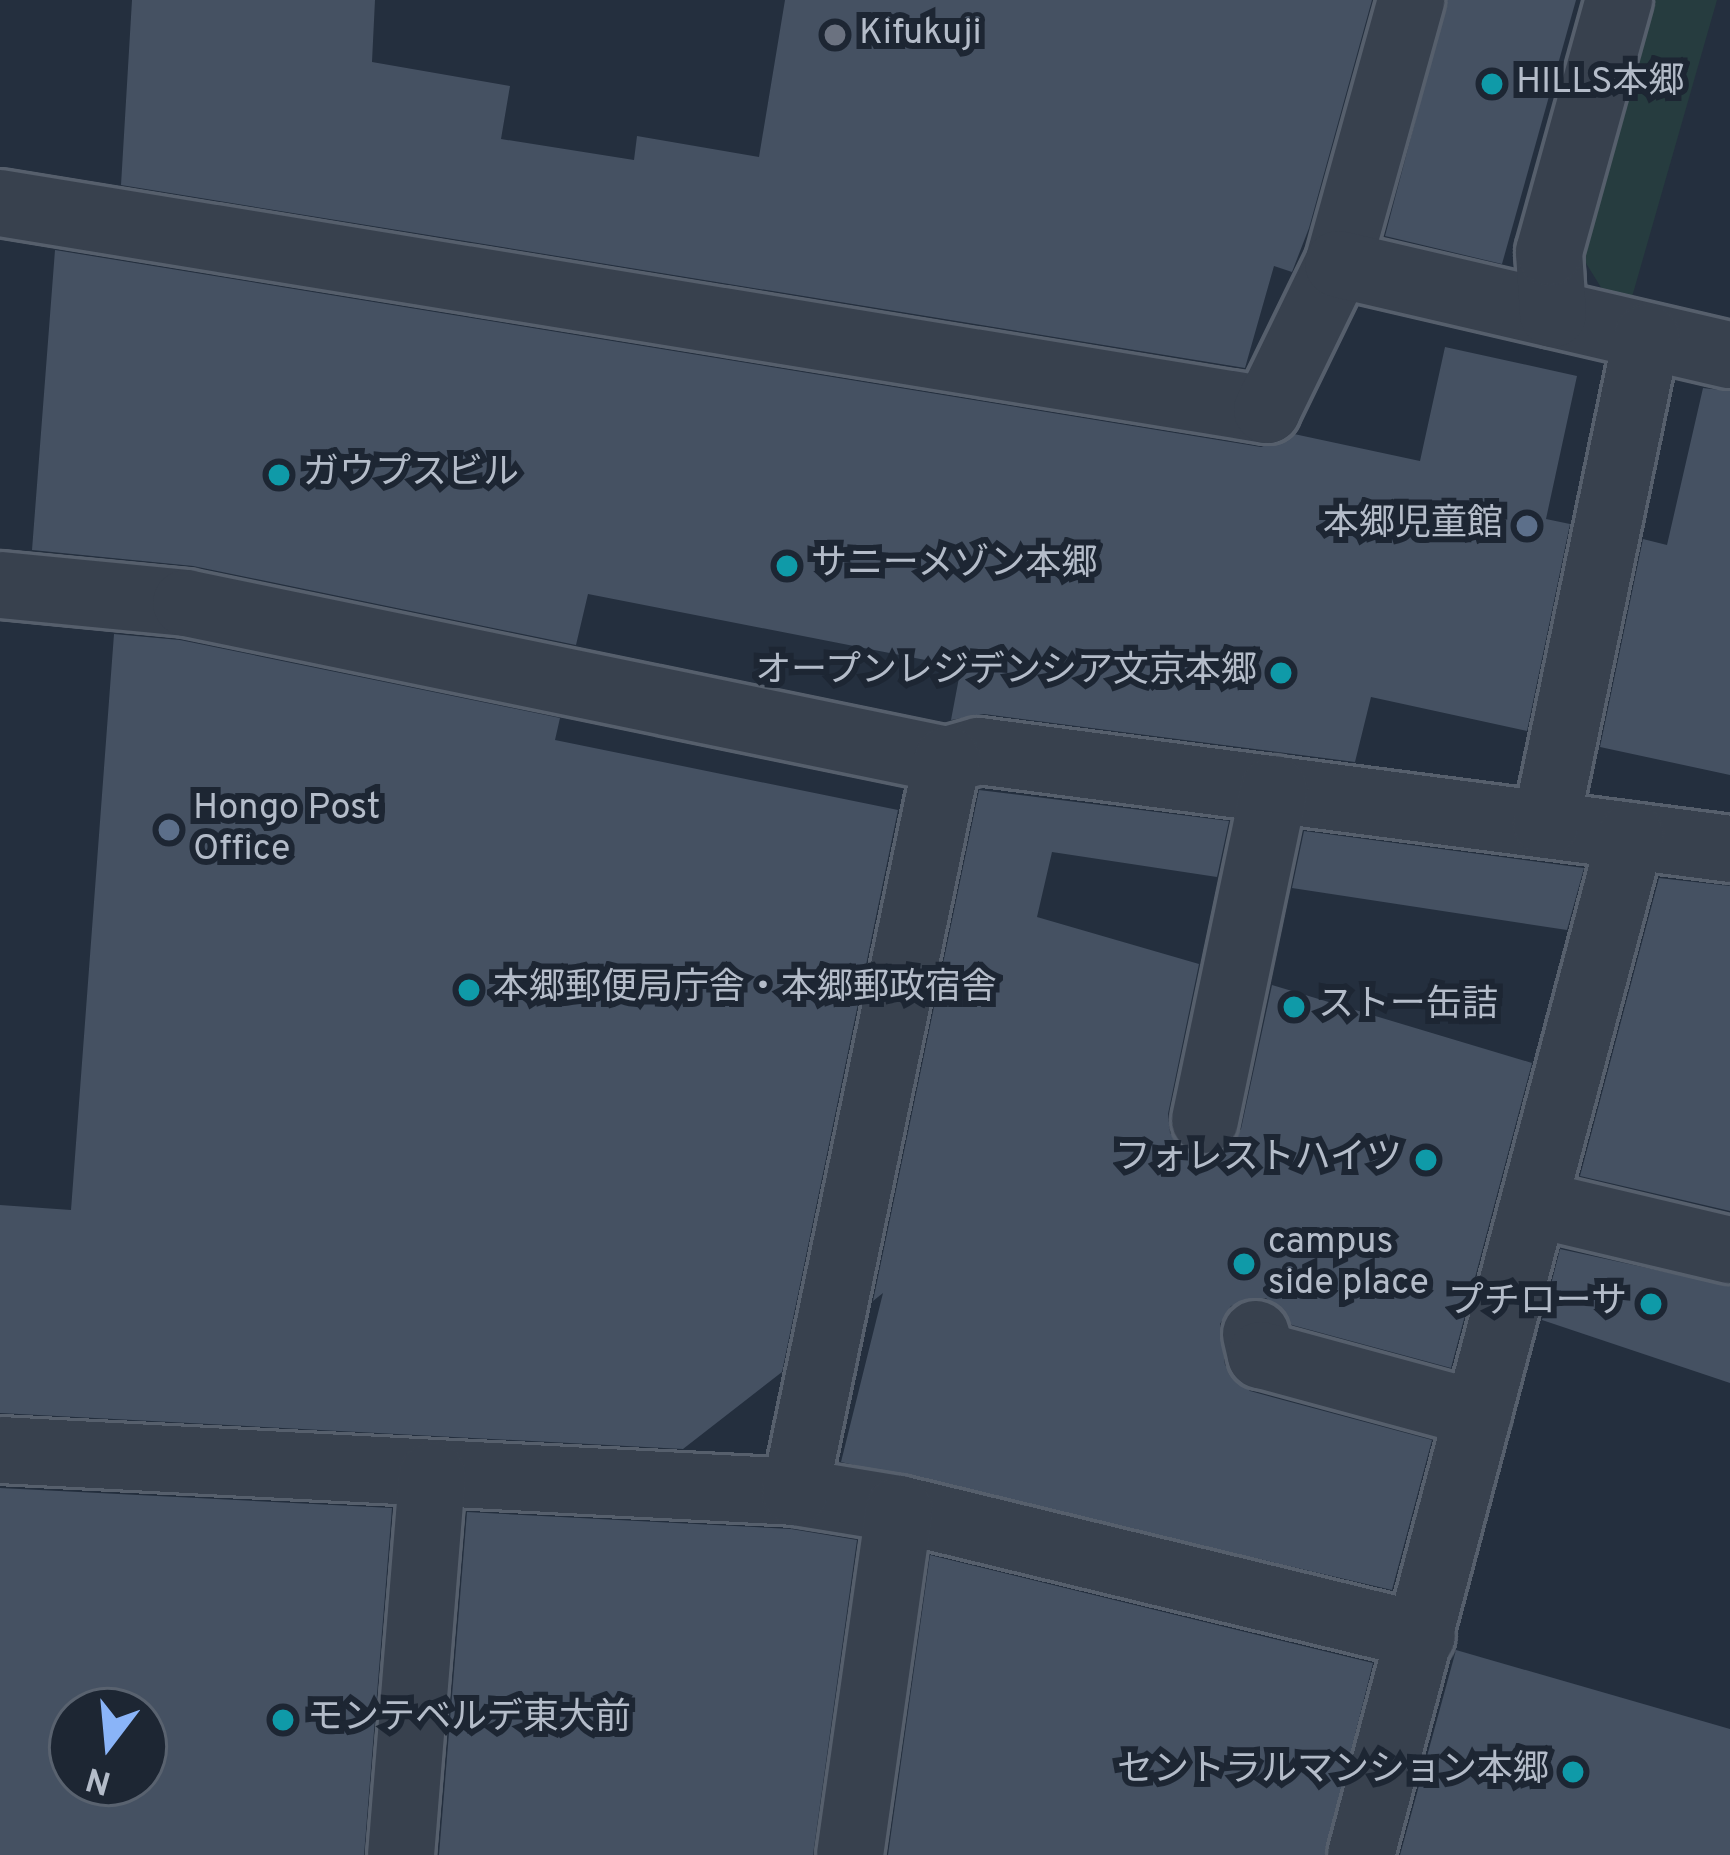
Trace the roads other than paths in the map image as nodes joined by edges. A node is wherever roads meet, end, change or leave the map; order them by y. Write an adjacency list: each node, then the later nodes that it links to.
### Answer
1 (1411, 0): 4 (street)
2 (1619, 0): 5 (street)
3 (0, 202): 4 (street)
4 (1338, 264): 5 (street)
5 (1553, 314): 6 (street)
6 (1647, 337): 7 (street); 11 (street)
7 (1730, 355)
8 (0, 585): 9 (street)
9 (947, 760): 10 (street); 21 (street)
10 (1274, 789): 11 (street); 14 (street)
11 (1546, 823): 12 (street)
12 (1631, 836): 13 (street); 15 (street)
13 (1730, 849)
14 (1205, 1120)
15 (1534, 1204): 16 (street); 18 (street)
16 (1730, 1250)
17 (1256, 1334): 18 (street)
18 (1478, 1414): 23 (street)
19 (0, 1450): 20 (street)
20 (432, 1475): 21 (street); 24 (street)
21 (795, 1492): 22 (street)
22 (899, 1509): 23 (street); 25 (street)
23 (1422, 1636): 26 (street)
24 (401, 1855)
25 (850, 1855)
26 (1361, 1855)

